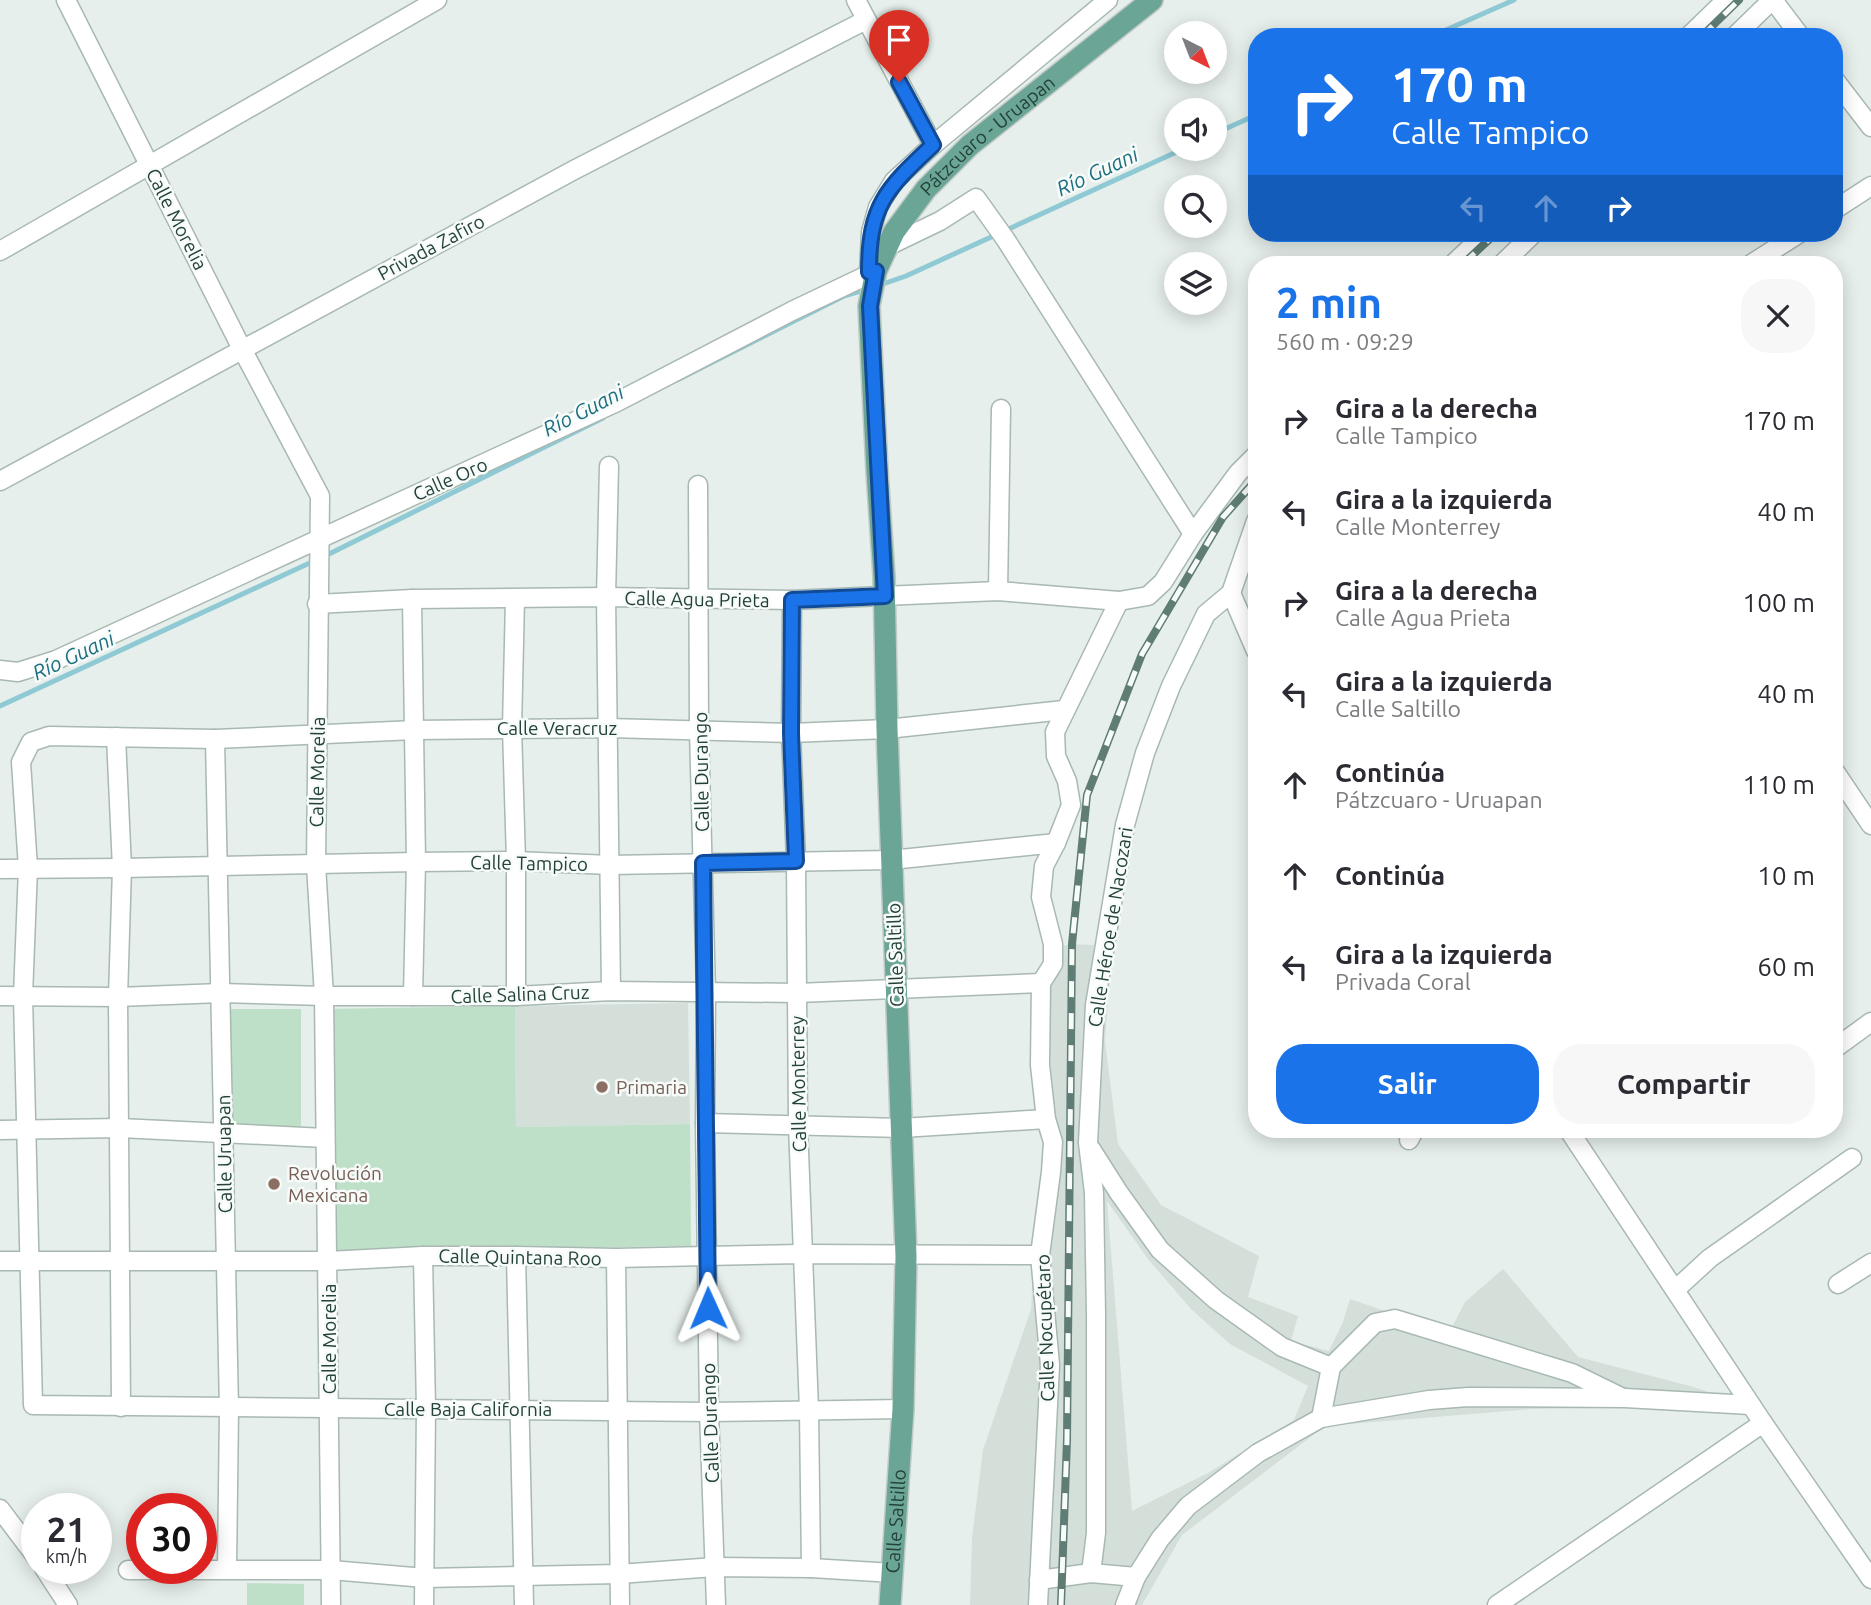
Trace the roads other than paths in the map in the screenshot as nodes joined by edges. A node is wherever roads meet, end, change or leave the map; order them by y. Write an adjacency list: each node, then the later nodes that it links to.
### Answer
1 (66, 0): 15 (street, Calle Morelia)
2 (437, 0): 15 (street)
3 (856, 0): 8 (street)
4 (1152, 0): 21 (main road, Pátzcuaro - Uruapan)
5 (1726, 0): 9 (street)
6 (1772, 0): 10 (street); 11 (street)
7 (1105, 1): 14 (street)
8 (866, 20): 14 (street); 28 (street, Privada Zafiro)
9 (1697, 28)
10 (1743, 28)
11 (1794, 28)
12 (1843, 91): 13 (street)
13 (1871, 127)
14 (933, 145): 26 (street)
15 (150, 164): 22 (street); 28 (street, Calle Morelia)
16 (1871, 187): 17 (street)
17 (1843, 204)
18 (1476, 242): 23 (street)
19 (1525, 242): 24 (street)
20 (1786, 242): 25 (street)
21 (888, 246): 26 (main road, Pátzcuaro - Uruapan); 34 (street)
22 (0, 251)
23 (1462, 256)
24 (1510, 256)
25 (1764, 256)
26 (873, 274): 27 (main road, Pátzcuaro - Uruapan); 35 (street, Calle Oro)
27 (870, 306): 39 (main road, Calle Saltillo)
28 (242, 349): 32 (street, Privada Zafiro); 35 (street, Calle Morelia)
29 (1002, 409): 37 (street)
30 (1248, 463): 34 (street, Calle Agua Prieta)
31 (609, 466): 40 (street)
32 (0, 481)
33 (698, 485): 44 (street, Calle Durango)
34 (1193, 534): 46 (street, Calle Agua Prieta)
35 (319, 544): 41 (street, Calle Morelia); 48 (street, Calle Oro)
36 (1248, 545): 38 (street, Calle Héroe de Nacozari)
37 (998, 591): 39 (street, Calle Agua Prieta); 46 (street, Calle Agua Prieta)
38 (1231, 593): 47 (street); 97 (street, Calle Héroe de Nacozari)
39 (885, 596): 45 (street, Calle Agua Prieta); 52 (main road, Calle Saltillo)
40 (606, 597): 43 (street, Calle Agua Prieta); 44 (street, Calle Agua Prieta); 51 (street)
41 (317, 599): 42 (street, Calle Agua Prieta); 56 (street, Calle Morelia)
42 (412, 599): 43 (street, Calle Agua Prieta); 53 (street)
43 (515, 599): 50 (street)
44 (698, 600): 45 (street, Calle Agua Prieta); 54 (street, Calle Durango)
45 (792, 600): 55 (street, Calle Monterrey)
46 (1119, 601): 49 (street, Calle Nocupétaro)
47 (1248, 632)
48 (9, 671)
49 (1064, 710): 52 (street, Calle Veracruz); 61 (street, Calle Nocupétaro)
50 (512, 728): 51 (street, Calle Veracruz); 53 (street, Calle Veracruz); 63 (street)
51 (609, 728): 54 (street, Calle Veracruz); 67 (street)
52 (887, 729): 55 (street, Calle Veracruz); 62 (main road, Calle Saltillo)
53 (415, 730): 56 (street, Calle Veracruz); 65 (street)
54 (699, 730): 55 (street, Calle Veracruz); 66 (street, Calle Durango)
55 (791, 733): 64 (street, Calle Monterrey)
56 (318, 734): 58 (street, Calle Veracruz); 68 (street, Calle Morelia)
57 (116, 737): 58 (street, Calle Veracruz); 71 (street, Calle Veracruz); 72 (street)
58 (215, 739): 69 (street, Calle Uruapan)
59 (1843, 787): 60 (street)
60 (1871, 825)
61 (1056, 843): 62 (street, Calle Tampico); 73 (street, Calle Nocupétaro)
62 (891, 860): 64 (street, Calle Tampico); 74 (main road, Calle Saltillo)
63 (516, 861): 65 (street, Calle Tampico); 67 (street, Calle Tampico); 83 (street)
64 (796, 861): 66 (street, Calle Tampico); 78 (street, Calle Monterrey)
65 (416, 862): 68 (street, Calle Tampico); 82 (street)
66 (703, 863): 67 (street, Calle Tampico); 77 (street, Calle Durango)
67 (610, 864): 75 (street)
68 (316, 865): 69 (street, Calle Tampico); 81 (street, Calle Morelia)
69 (218, 867): 72 (street, Calle Tampico); 76 (street, Calle Uruapan)
70 (0, 869): 71 (street, Calle Tampico)
71 (27, 869): 72 (street, Calle Tampico); 80 (street)
72 (122, 869): 84 (street)
73 (1041, 983): 74 (street, Calle Salina Cruz); 87 (street, Calle Nocupétaro)
74 (897, 989): 78 (street, Calle Salina Cruz); 91 (main road, Calle Saltillo)
75 (611, 991): 77 (street, Calle Salina Cruz); 83 (street, Calle Salina Cruz)
76 (221, 993): 81 (street, Calle Salina Cruz); 84 (street, Calle Salina Cruz); 94 (street, Calle Uruapan)
77 (706, 993): 78 (street, Calle Salina Cruz); 88 (street, Calle Durango)
78 (797, 993): 89 (street, Calle Monterrey)
79 (0, 996): 80 (street, Calle Salina Cruz)
80 (23, 996): 84 (street, Calle Salina Cruz); 92 (street)
81 (324, 996): 82 (street, Calle Salina Cruz); 95 (street, Calle Morelia)
82 (413, 996): 83 (street, Calle Salina Cruz)
83 (516, 996)
84 (118, 997): 90 (street)
85 (1871, 1022): 86 (street)
86 (1843, 1042)
87 (1046, 1119): 91 (street); 100 (street, Calle Nocupétaro)
88 (705, 1123): 89 (street); 103 (street, Calle Durango)
89 (798, 1125): 91 (street); 99 (street, Calle Monterrey)
90 (120, 1128): 92 (street); 94 (street); 106 (street)
91 (902, 1128): 104 (main road, Calle Saltillo)
92 (26, 1129): 93 (street); 110 (street)
93 (0, 1130)
94 (224, 1132): 95 (street); 108 (street, Calle Uruapan)
95 (325, 1138): 109 (street, Calle Morelia)
96 (1574, 1138): 113 (street)
97 (1088, 1143): 114 (street); 136 (street, Calle Héroe de Nacozari)
98 (1852, 1158): 113 (street)
99 (802, 1254): 103 (street, Calle Quintana Roo); 104 (street, Calle Quintana Roo); 123 (street, Calle Monterrey)
100 (1040, 1255): 104 (street, Calle Quintana Roo); 142 (street, Calle Nocupétaro)
101 (423, 1256): 102 (street, Calle Quintana Roo); 109 (street, Calle Quintana Roo); 120 (street)
102 (516, 1256): 105 (street, Calle Quintana Roo); 121 (street)
103 (708, 1256): 105 (street, Calle Quintana Roo); 125 (street, Calle Durango)
104 (906, 1256): 122 (main road, Calle Saltillo)
105 (616, 1258): 124 (street)
106 (121, 1260): 108 (street, Calle Quintana Roo); 110 (street, Calle Quintana Roo); 117 (street)
107 (0, 1261): 110 (street, Calle Quintana Roo)
108 (226, 1261): 109 (street, Calle Quintana Roo); 118 (street, Calle Uruapan)
109 (328, 1261): 119 (street, Calle Morelia)
110 (31, 1262): 117 (street, Calle Baja California)
111 (1871, 1263): 112 (street)
112 (1838, 1284)
113 (1675, 1290): 116 (street)
114 (1331, 1367): 115 (street); 126 (street)
115 (1625, 1398): 116 (street); 126 (street)
116 (1751, 1405): 127 (street)
117 (121, 1407): 118 (street, Calle Baja California)
118 (229, 1409): 119 (street, Calle Baja California); 133 (street, Calle Uruapan)
119 (330, 1409): 120 (street, Calle Baja California); 134 (street, Calle Morelia)
120 (426, 1409): 121 (street, Calle Baja California); 140 (street)
121 (520, 1409): 124 (street, Calle Baja California); 137 (street)
122 (903, 1409): 123 (street, Calle Baja California); 135 (main road, Calle Saltillo)
123 (809, 1410): 125 (street, Calle Baja California); 131 (street, Calle Monterrey)
124 (616, 1411): 125 (street, Calle Baja California); 138 (street)
125 (709, 1412): 130 (street, Calle Durango)
126 (1321, 1418): 139 (street)
127 (1763, 1423): 141 (street); 153 (street)
128 (0, 1509): 129 (street)
129 (21, 1537)
130 (715, 1567): 131 (street); 138 (street); 149 (street, Calle Durango)
131 (811, 1568): 135 (street)
132 (217, 1569): 133 (street)
133 (227, 1569): 134 (street)
134 (331, 1570): 140 (street); 145 (street, Calle Morelia)
135 (892, 1573): 150 (main road, Calle Saltillo)
136 (1091, 1573): 139 (street); 142 (street)
137 (524, 1574): 138 (street); 140 (street); 147 (street)
138 (619, 1574): 148 (street)
139 (1136, 1577): 152 (street)
140 (425, 1578): 146 (street)
141 (1871, 1579)
142 (1039, 1580): 151 (street, Calle Nocupétaro)
143 (54, 1584): 144 (street)
144 (68, 1605)
145 (331, 1605)
146 (424, 1605)
147 (524, 1605)
148 (620, 1605)
149 (716, 1605)
150 (890, 1605)
151 (1038, 1605)
152 (1125, 1605)
153 (1497, 1605)

